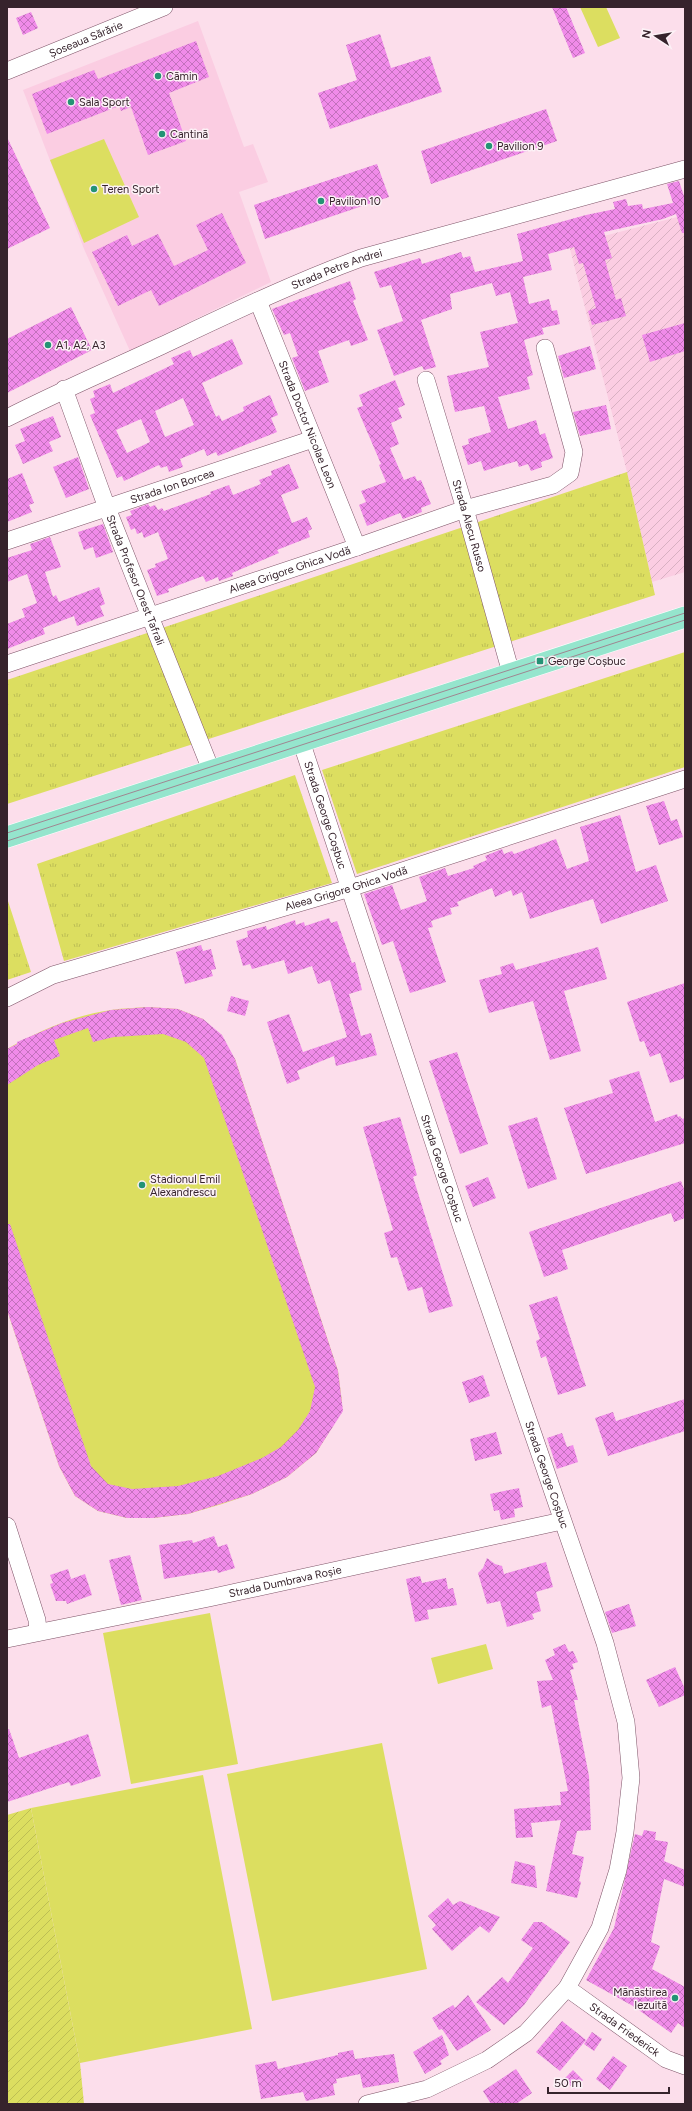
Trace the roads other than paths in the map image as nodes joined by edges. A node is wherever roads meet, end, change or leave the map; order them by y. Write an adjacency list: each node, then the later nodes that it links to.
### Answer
1 (164, 7): 2 (street, Șoseaua Sărărie)
2 (7, 71)
3 (685, 169): 4 (street, Strada Petre Andrei)
4 (258, 301): 7 (street, Strada Petre Andrei); 9 (street, Strada Doctor Nicolae Leon)
5 (545, 348): 11 (street, Aleea Grigore Ghica Vodă)
6 (426, 380): 11 (street, Strada Alecu Russo)
7 (64, 389): 8 (street, Strada Petre Andrei); 10 (street, Strada Profesor Orest Tafrali)
8 (7, 418)
9 (314, 439): 10 (street, Strada Ion Borcea); 13 (street, Strada Doctor Nicolae Leon)
10 (107, 508): 12 (street, Strada Ion Borcea); 14 (street, Strada Profesor Orest Tafrali)
11 (465, 509): 13 (street, Aleea Grigore Ghica Vodă); 17 (street, Strada Alecu Russo)
12 (7, 541)
13 (357, 547): 14 (street, Aleea Grigore Ghica Vodă)
14 (152, 617): 16 (street, Aleea Grigore Ghica Vodă); 19 (street, Strada Profesor Orest Tafrali)
15 (685, 617): 17 (main road)
16 (7, 664)
17 (511, 673): 18 (main road)
18 (301, 741): 19 (main road); 22 (street, Strada George Coșbuc)
19 (211, 770): 21 (main road)
20 (685, 779): 22 (street, Aleea Grigore Ghica Vodă)
21 (7, 837)
22 (350, 888): 23 (street, Aleea Grigore Ghica Vodă); 24 (street, Strada George Coșbuc)
23 (7, 998)
24 (562, 1521): 26 (street, Strada Dumbrava Roșie); 28 (street, Strada George Coșbuc)
25 (7, 1526): 26 (street)
26 (38, 1632): 27 (street, Strada Dumbrava Roșie)
27 (7, 1639)
28 (567, 1988): 29 (street, Strada Friederick); 30 (street, Strada George Coșbuc)
29 (685, 2066)
30 (367, 2104)

